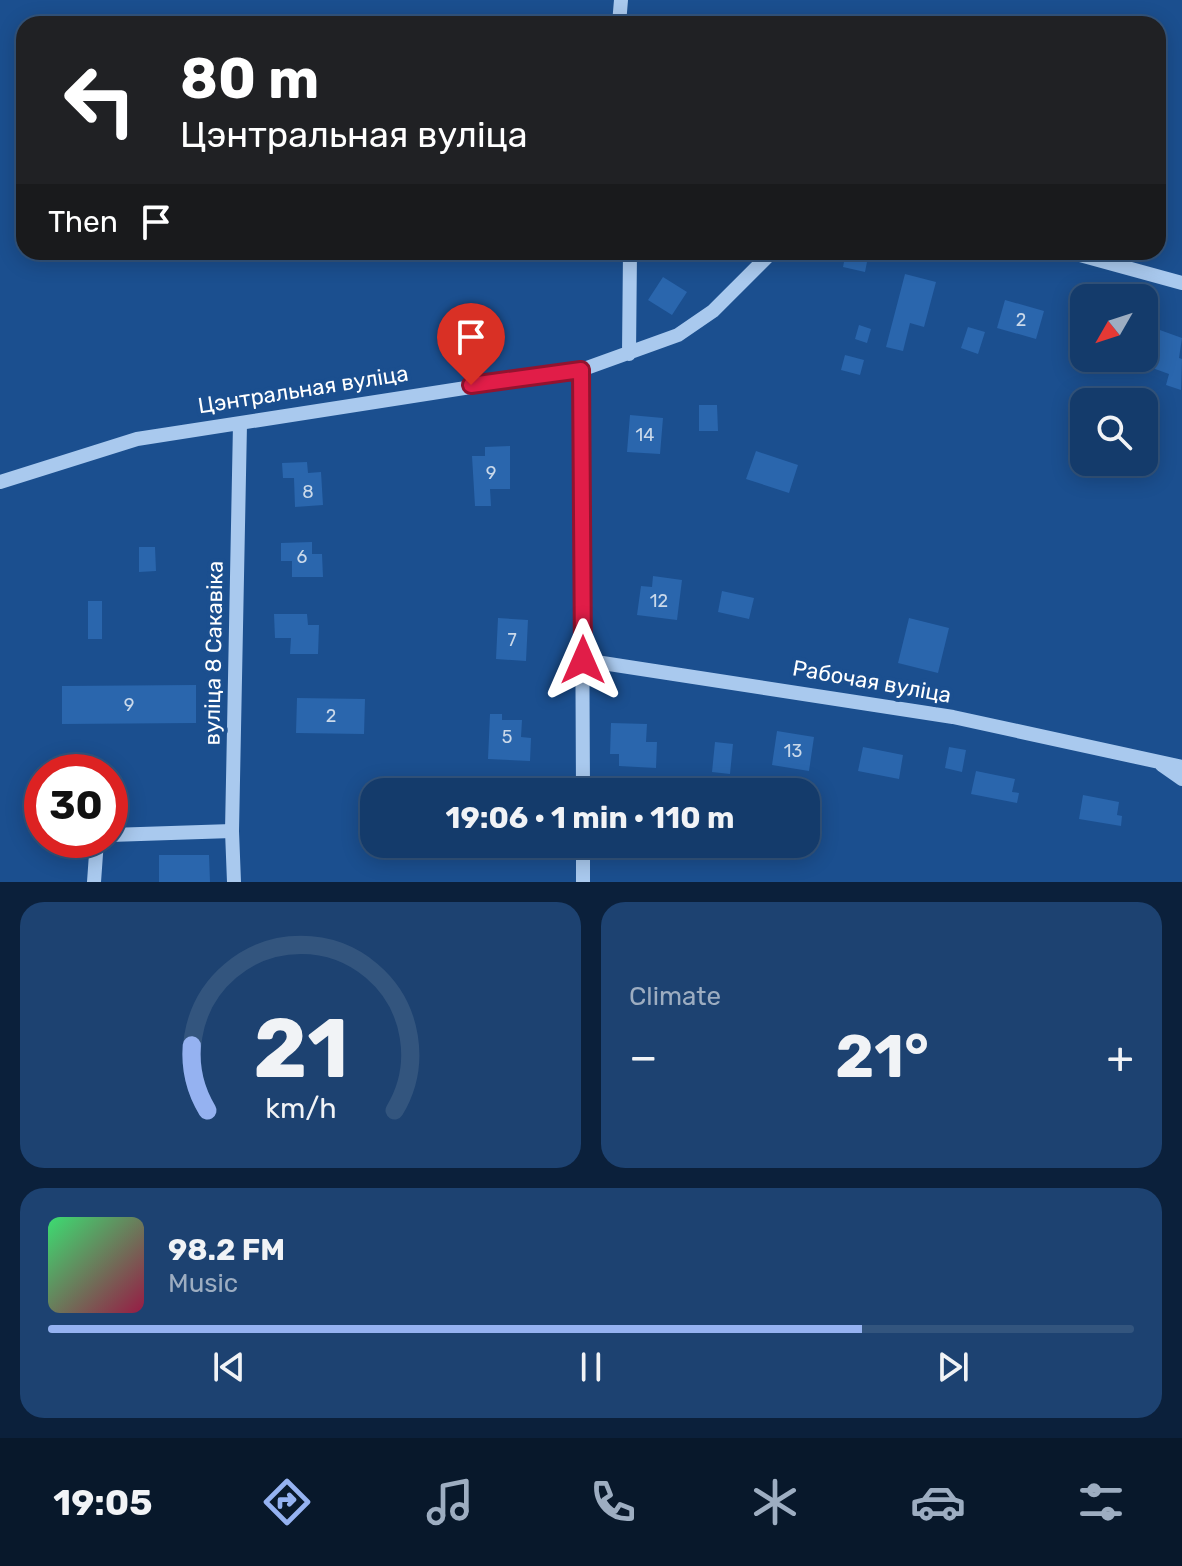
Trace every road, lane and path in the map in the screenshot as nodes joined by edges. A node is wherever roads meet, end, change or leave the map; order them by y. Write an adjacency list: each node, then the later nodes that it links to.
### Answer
1 (630, 260): 5 (street)
2 (764, 260): 5 (street, Цэнтральная вуліца)
3 (1098, 260): 4 (street)
4 (1182, 283)
5 (629, 354): 6 (street, Цэнтральная вуліца)
6 (581, 370): 7 (street, Цэнтральная вуліца); 9 (street)
7 (240, 424): 8 (street, Цэнтральная вуліца); 14 (street, вуліца 8 Сакавіка)
8 (0, 482)
9 (583, 660): 10 (street, Рабочая вуліца); 12 (street)
10 (1151, 759): 11 (street, Рабочая вуліца); 13 (street)
11 (1182, 767)
12 (583, 778)
13 (1182, 779)
14 (232, 831): 15 (street); 19 (street, вуліца 8 Сакавіка)
15 (128, 834)
16 (96, 858): 18 (street)
17 (583, 858): 20 (street)
18 (94, 882)
19 (234, 882)
20 (583, 882)

